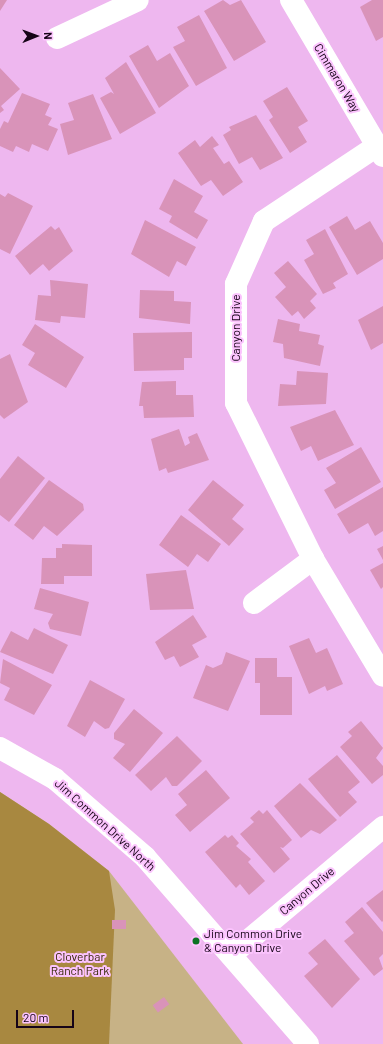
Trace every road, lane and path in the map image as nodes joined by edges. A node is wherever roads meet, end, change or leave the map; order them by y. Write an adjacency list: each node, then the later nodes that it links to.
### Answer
1 (138, 0): 3 (street)
2 (291, 0): 4 (street, Cimmaron Way)
3 (57, 38)
4 (380, 151): 5 (street, Canyon Drive)
5 (313, 559): 6 (street); 7 (street, Canyon Drive)
6 (254, 603)
7 (383, 676)
8 (0, 748): 10 (street, Jim Common Drive North)
9 (383, 827): 10 (street, Canyon Drive)
10 (231, 955): 11 (street, Jim Common Drive North)
11 (308, 1044)

